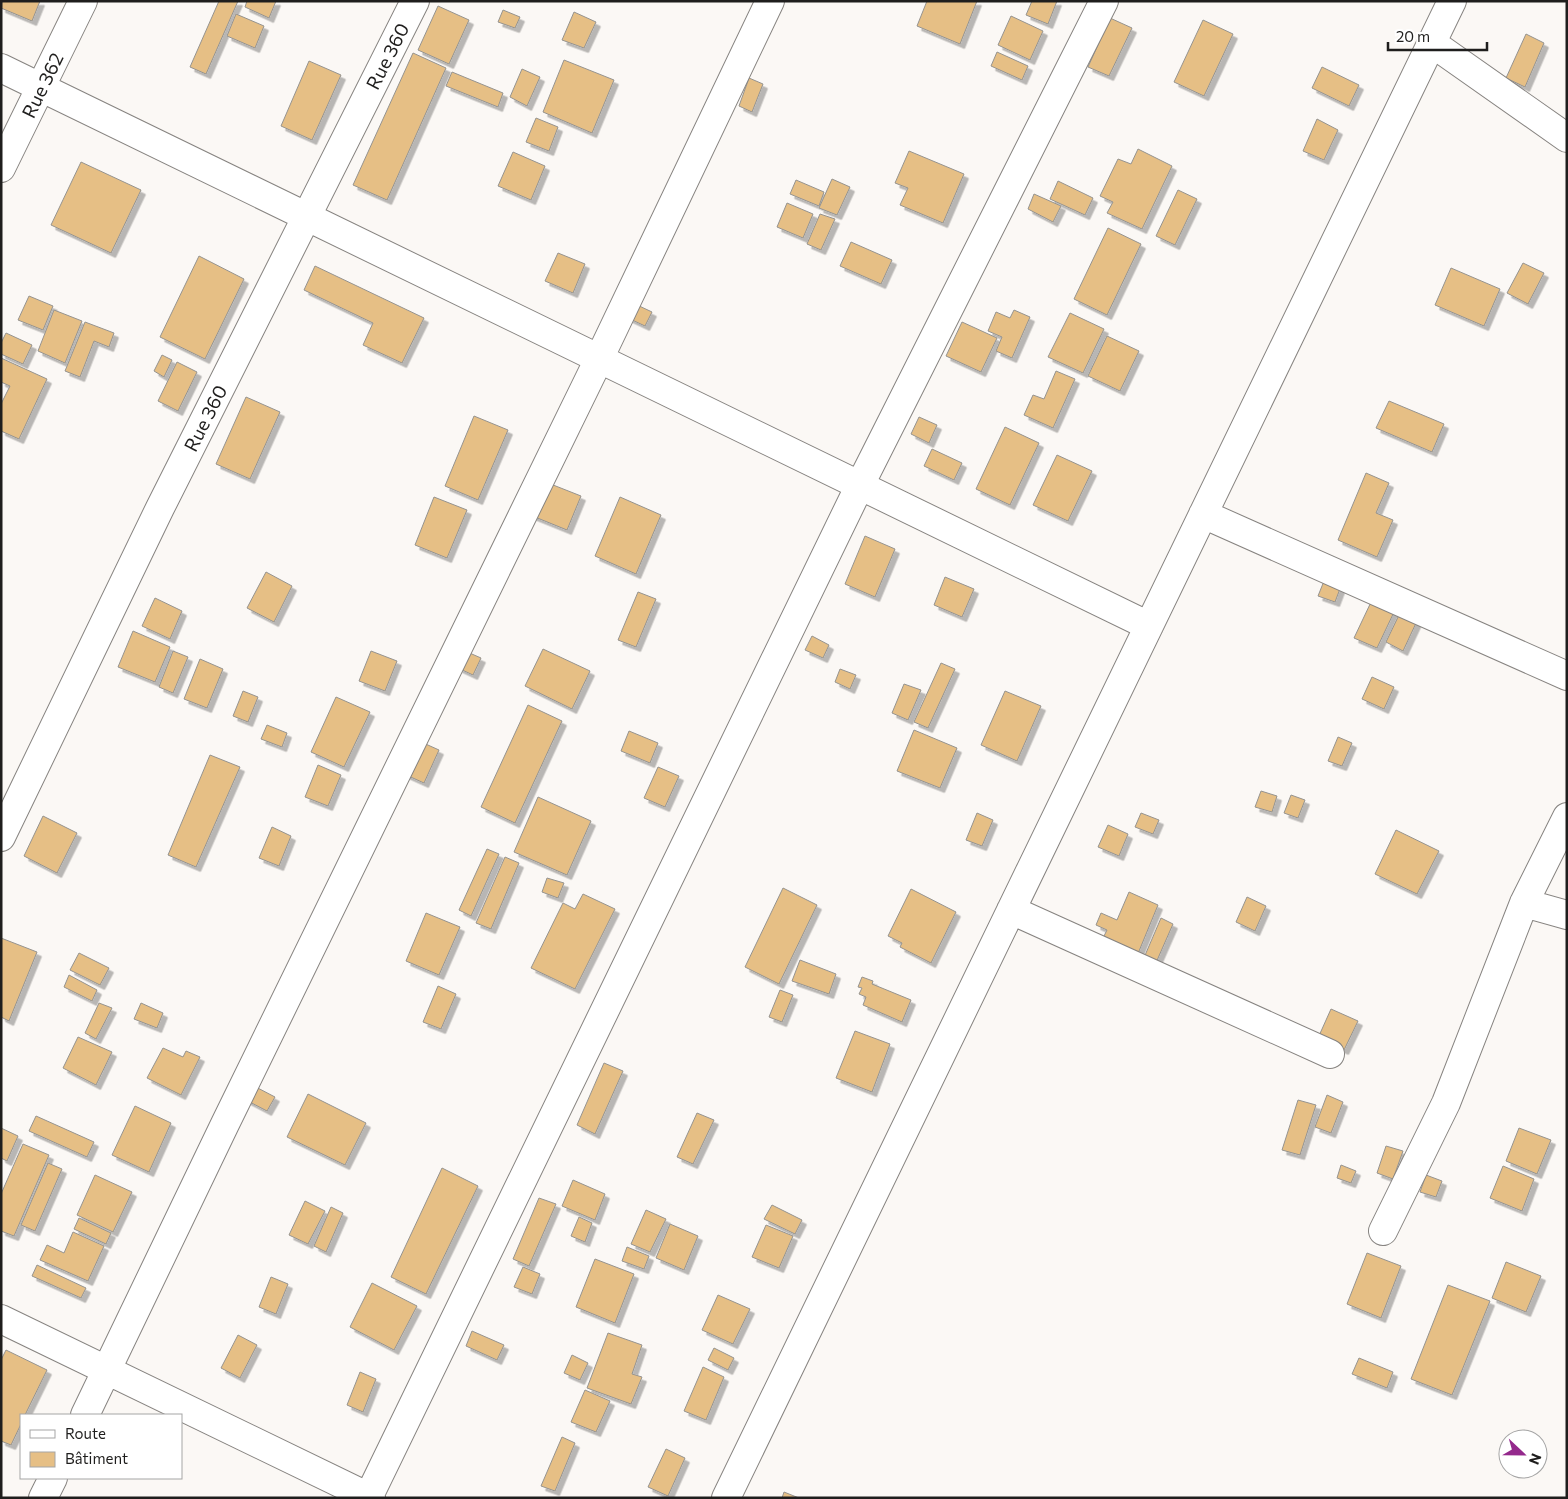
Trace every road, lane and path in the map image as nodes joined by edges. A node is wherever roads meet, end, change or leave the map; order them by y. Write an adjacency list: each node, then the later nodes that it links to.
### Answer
1 (83, 1): 8 (street, Rue 362)
2 (414, 1): 11 (street, Rue 360)
3 (770, 1): 12 (street)
4 (1104, 1): 13 (street)
5 (1452, 1): 6 (street)
6 (1432, 43): 9 (street); 14 (street)
7 (1, 68): 8 (street)
8 (41, 87): 10 (street, Rue 362); 11 (street)
9 (1567, 138)
10 (1, 168)
11 (307, 216): 12 (street); 18 (street, Rue 360)
12 (600, 359): 13 (street); 25 (street)
13 (860, 485): 15 (street); 28 (street)
14 (1203, 514): 15 (street); 16 (street)
15 (1149, 626): 20 (street)
16 (1567, 676)
17 (1567, 817): 19 (street)
18 (1, 838)
19 (1524, 903): 21 (street); 23 (street)
20 (1011, 910): 22 (street); 30 (street)
21 (1567, 916)
22 (1330, 1054)
23 (1382, 1232)
24 (1, 1319): 25 (street)
25 (107, 1370): 26 (street); 28 (street)
26 (85, 1414)
27 (52, 1479): 29 (street)
28 (369, 1497)
29 (43, 1498)
30 (726, 1498)

